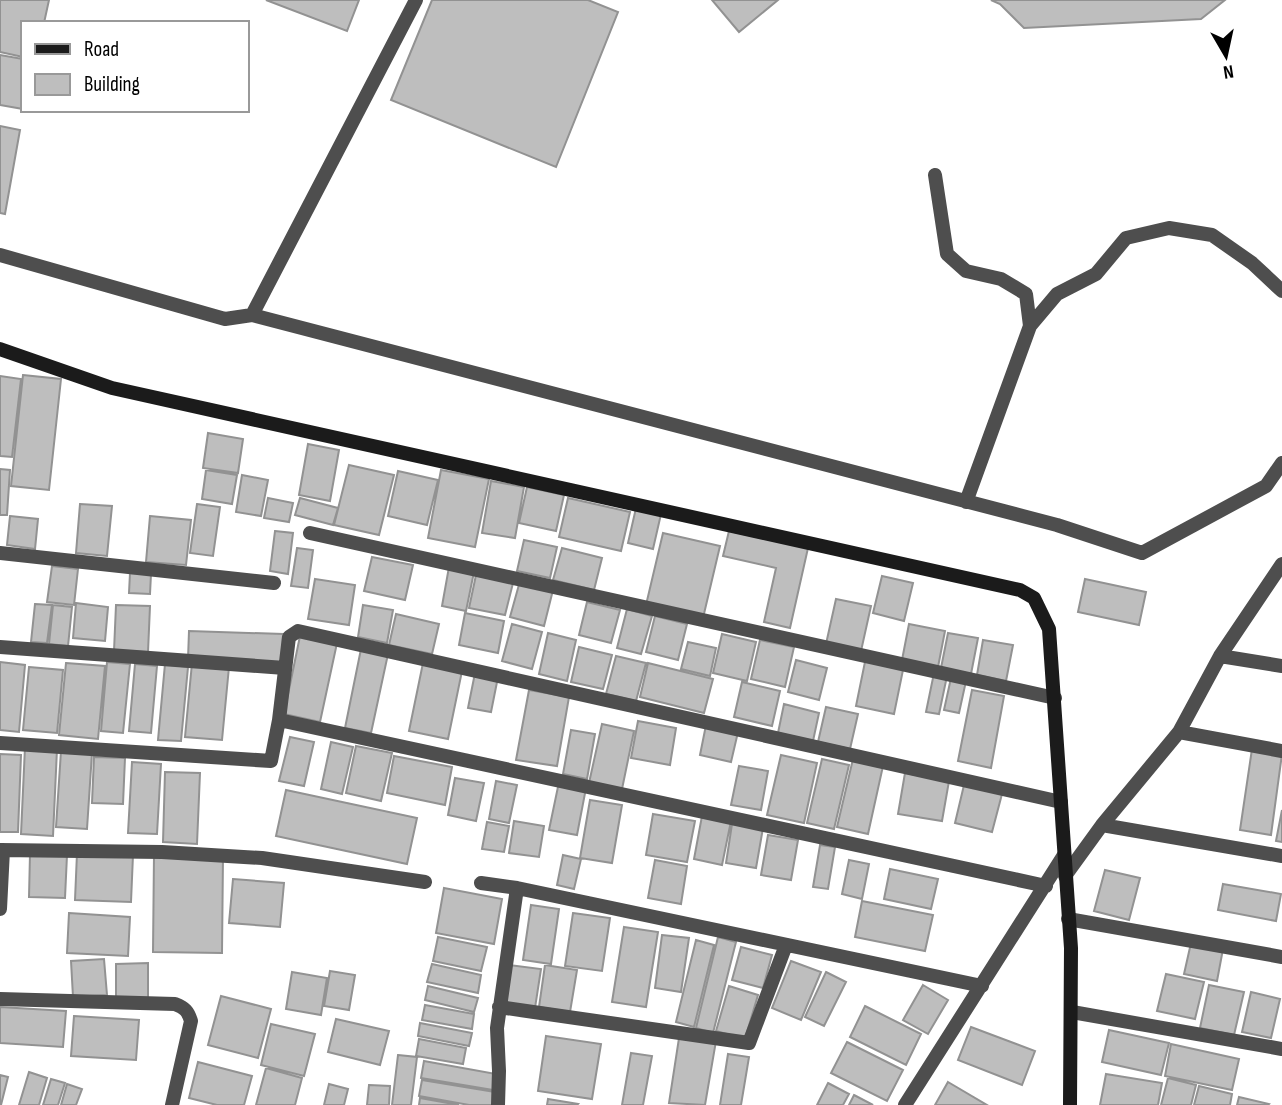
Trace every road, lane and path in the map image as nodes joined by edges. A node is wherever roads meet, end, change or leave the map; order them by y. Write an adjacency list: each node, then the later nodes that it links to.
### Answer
1 (416, 0): 5 (street)
2 (935, 175): 6 (street)
3 (0, 255): 5 (street)
4 (1282, 291): 6 (street)
5 (252, 315): 9 (street)
6 (1030, 326): 9 (street)
7 (0, 349): 18 (street)
8 (1282, 463): 9 (street)
9 (965, 502)
10 (310, 533): 18 (street)
11 (0, 553): 13 (street)
12 (1282, 564): 15 (street)
13 (274, 583)
14 (0, 647): 17 (street)
15 (1220, 656): 16 (street); 20 (street)
16 (1282, 666)
17 (285, 668): 19 (street); 23 (street)
18 (1055, 698): 23 (street)
19 (279, 720): 21 (street); 31 (street)
20 (1179, 732): 22 (street); 24 (street)
21 (0, 743)
22 (1282, 751)
23 (1061, 802): 26 (street)
24 (1102, 825): 27 (street); 28 (street)
25 (1, 850): 29 (street); 33 (street)
26 (1064, 855): 28 (street); 31 (street)
27 (1282, 856)
28 (1065, 876): 34 (street)
29 (425, 882)
30 (481, 883): 32 (street)
31 (1046, 886): 37 (street)
32 (517, 888): 35 (street); 39 (street)
33 (0, 909)
34 (1068, 919): 36 (street); 40 (street)
35 (786, 945): 37 (street); 39 (street)
36 (1282, 957)
37 (982, 986): 44 (street)
38 (0, 999): 42 (street)
39 (499, 1007): 43 (street)
40 (1072, 1012): 41 (street); 45 (street)
41 (1282, 1049)
42 (172, 1105)
43 (498, 1105)
44 (905, 1105)
45 (1070, 1105)

